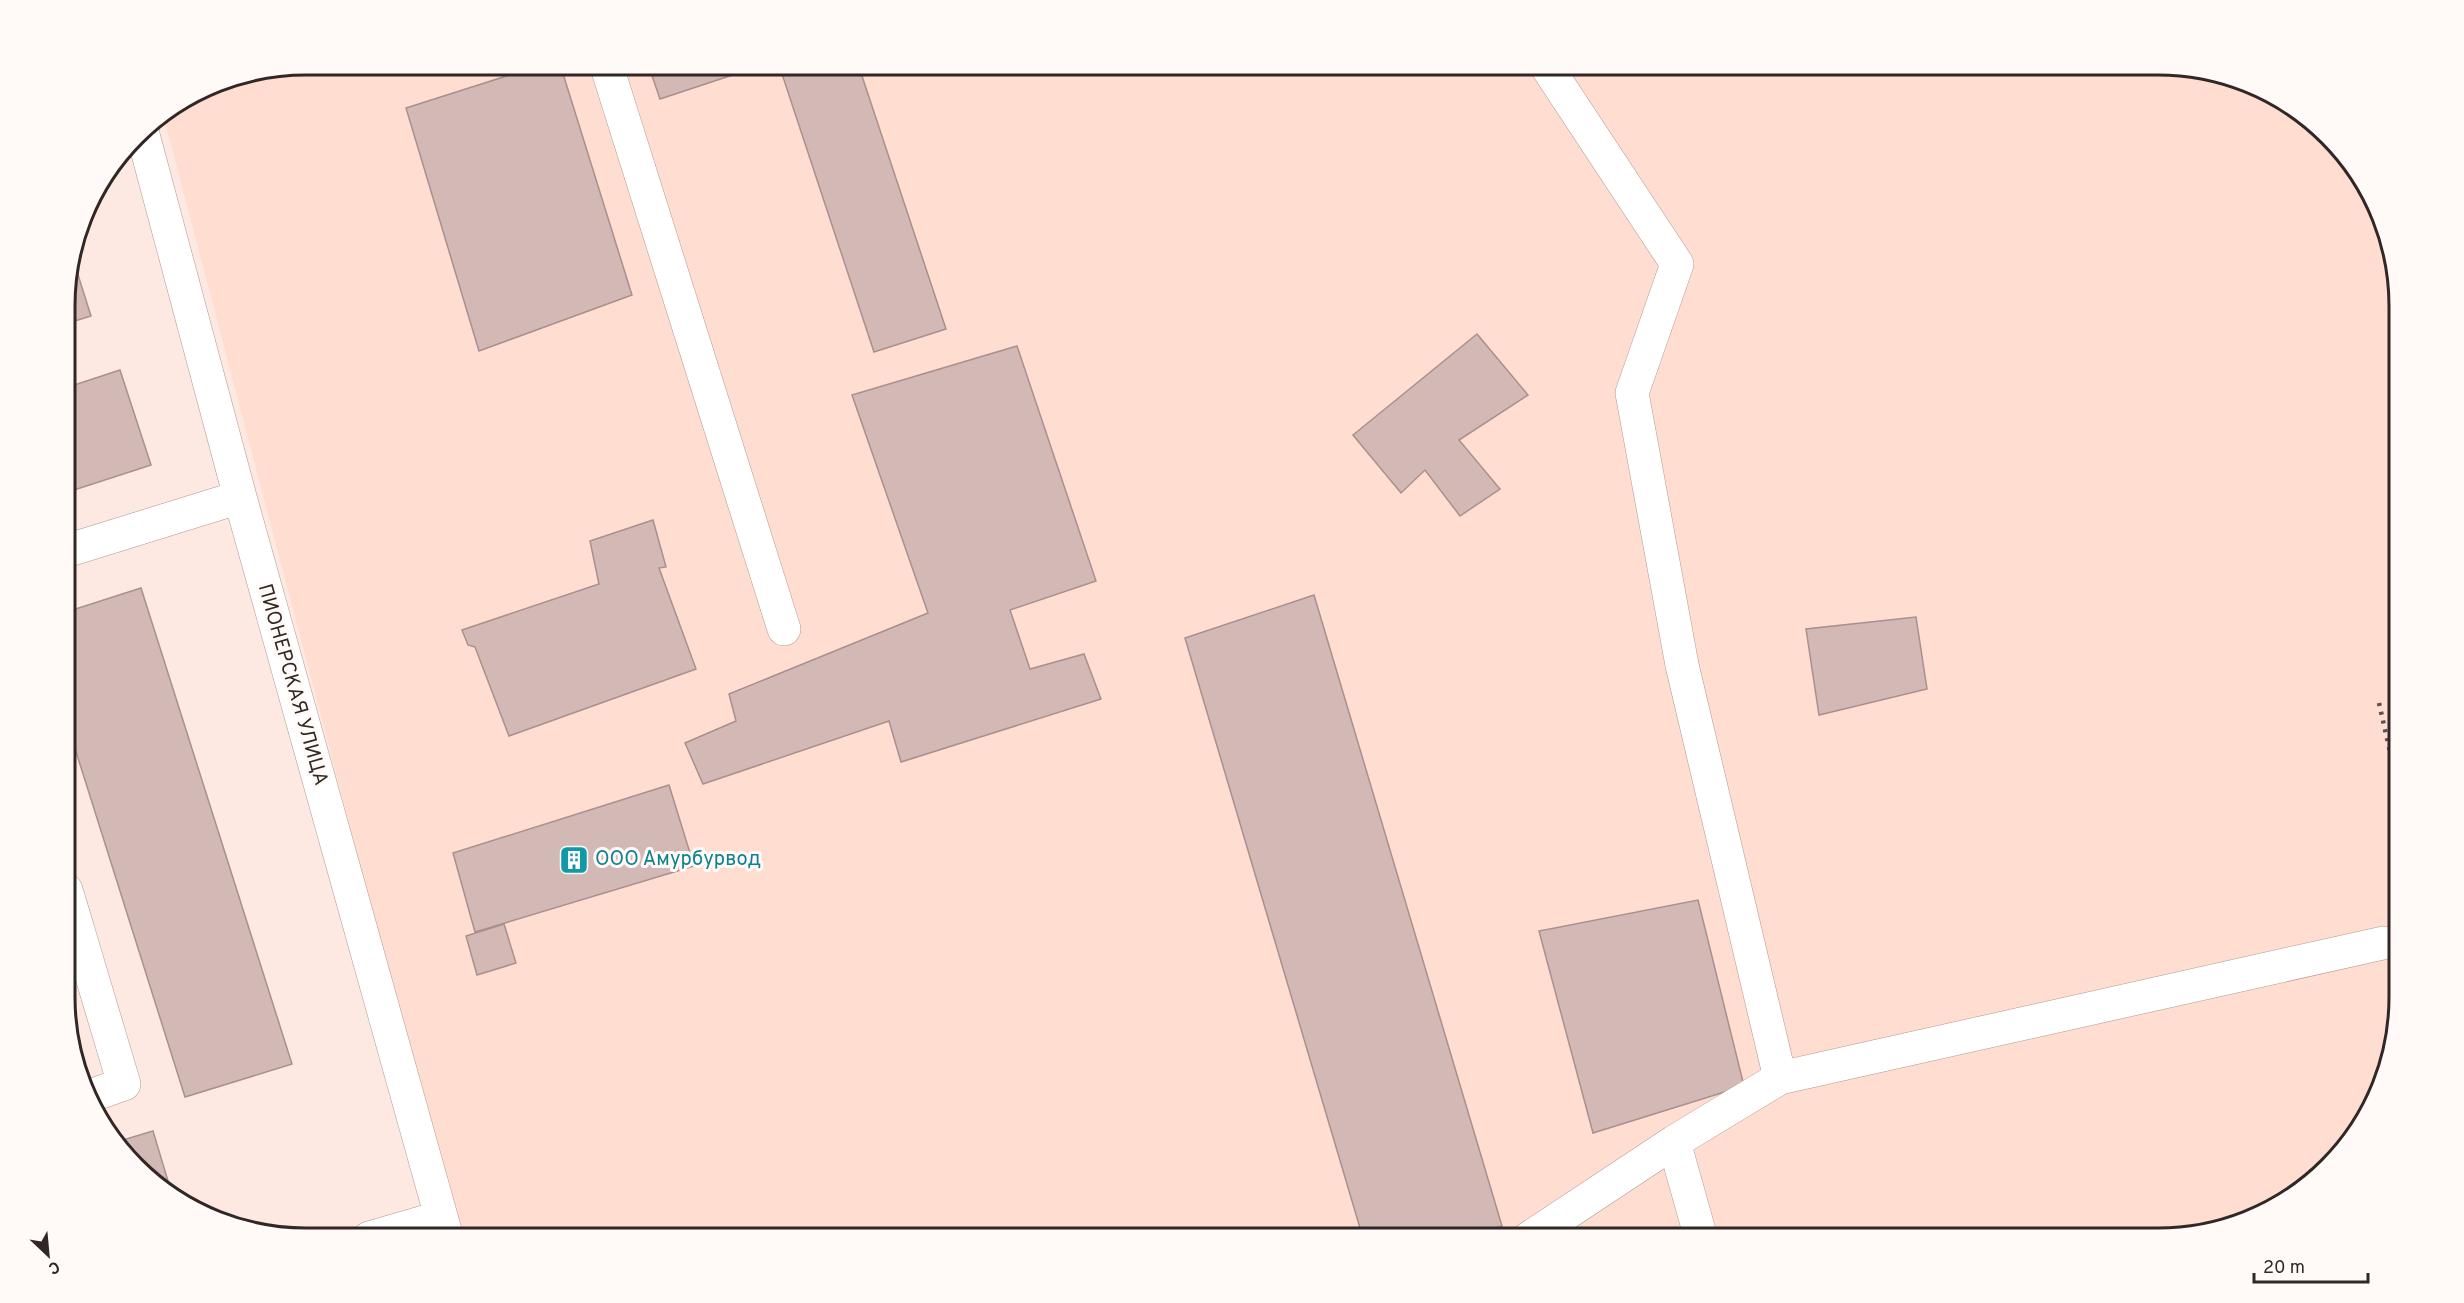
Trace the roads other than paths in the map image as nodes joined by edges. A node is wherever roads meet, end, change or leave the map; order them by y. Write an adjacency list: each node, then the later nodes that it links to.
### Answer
1 (609, 75): 6 (street)
2 (1552, 75): 9 (street)
3 (145, 141): 4 (street, ПИОНЕРСКАЯ УЛИЦА)
4 (240, 497): 5 (street); 12 (street, ПИОНЕРСКАЯ УЛИЦА)
5 (75, 547)
6 (784, 629)
7 (75, 941): 10 (street)
8 (2383, 943): 9 (street)
9 (1780, 1078): 11 (street)
10 (97, 1094)
11 (1674, 1142): 13 (street); 14 (street)
12 (444, 1228)
13 (1544, 1228)
14 (1698, 1228)

